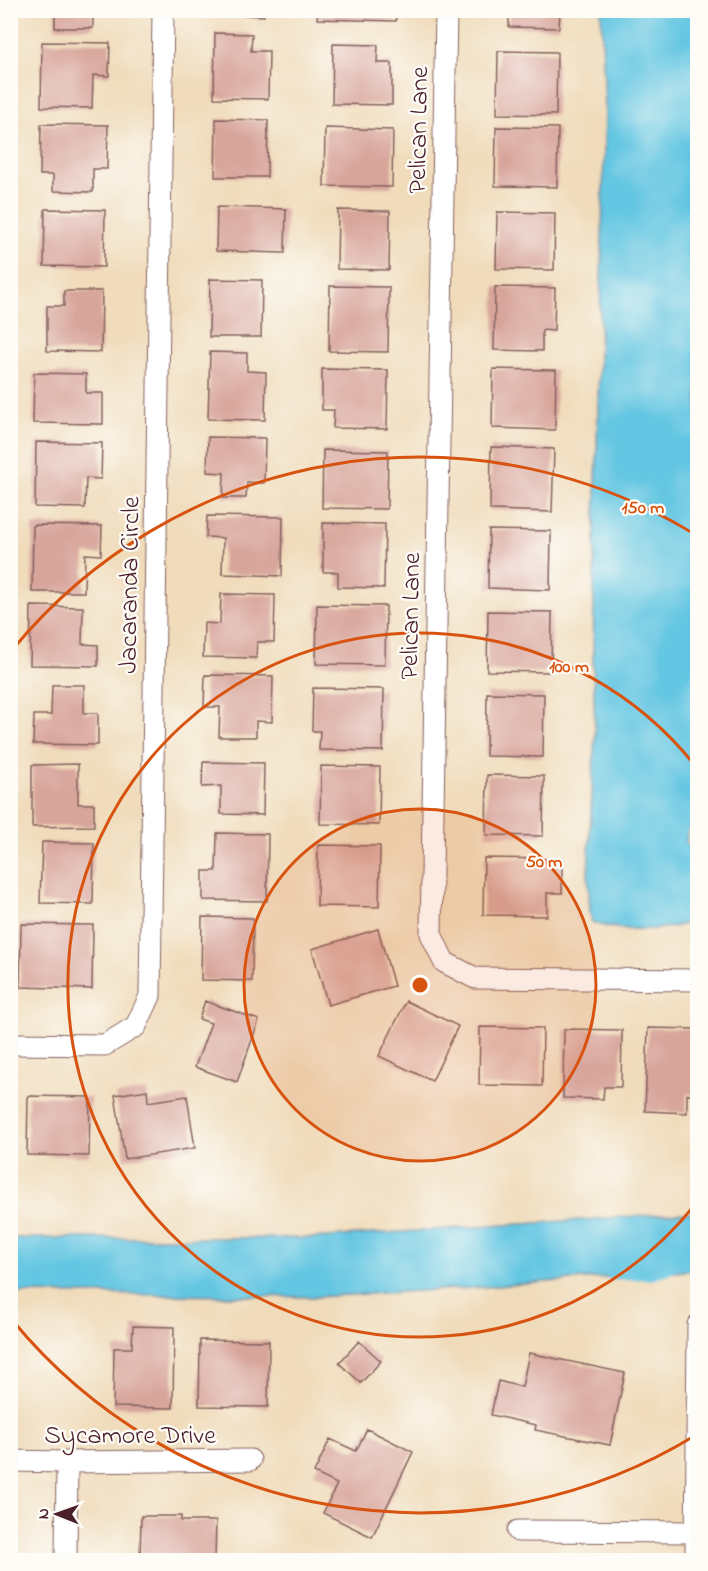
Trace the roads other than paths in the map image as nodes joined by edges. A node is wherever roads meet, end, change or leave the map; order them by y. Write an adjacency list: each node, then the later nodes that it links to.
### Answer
1 (164, 10): 4 (street, Jacaranda Circle)
2 (446, 10): 3 (street, Pelican Lane)
3 (698, 980)
4 (10, 1044)
5 (698, 1325): 10 (street)
6 (10, 1461): 8 (street, Sycamore Drive)
7 (250, 1461): 8 (street, Sycamore Drive)
8 (67, 1462): 11 (street)
9 (518, 1531): 10 (street)
10 (696, 1532): 12 (street)
11 (66, 1560)
12 (696, 1560)

